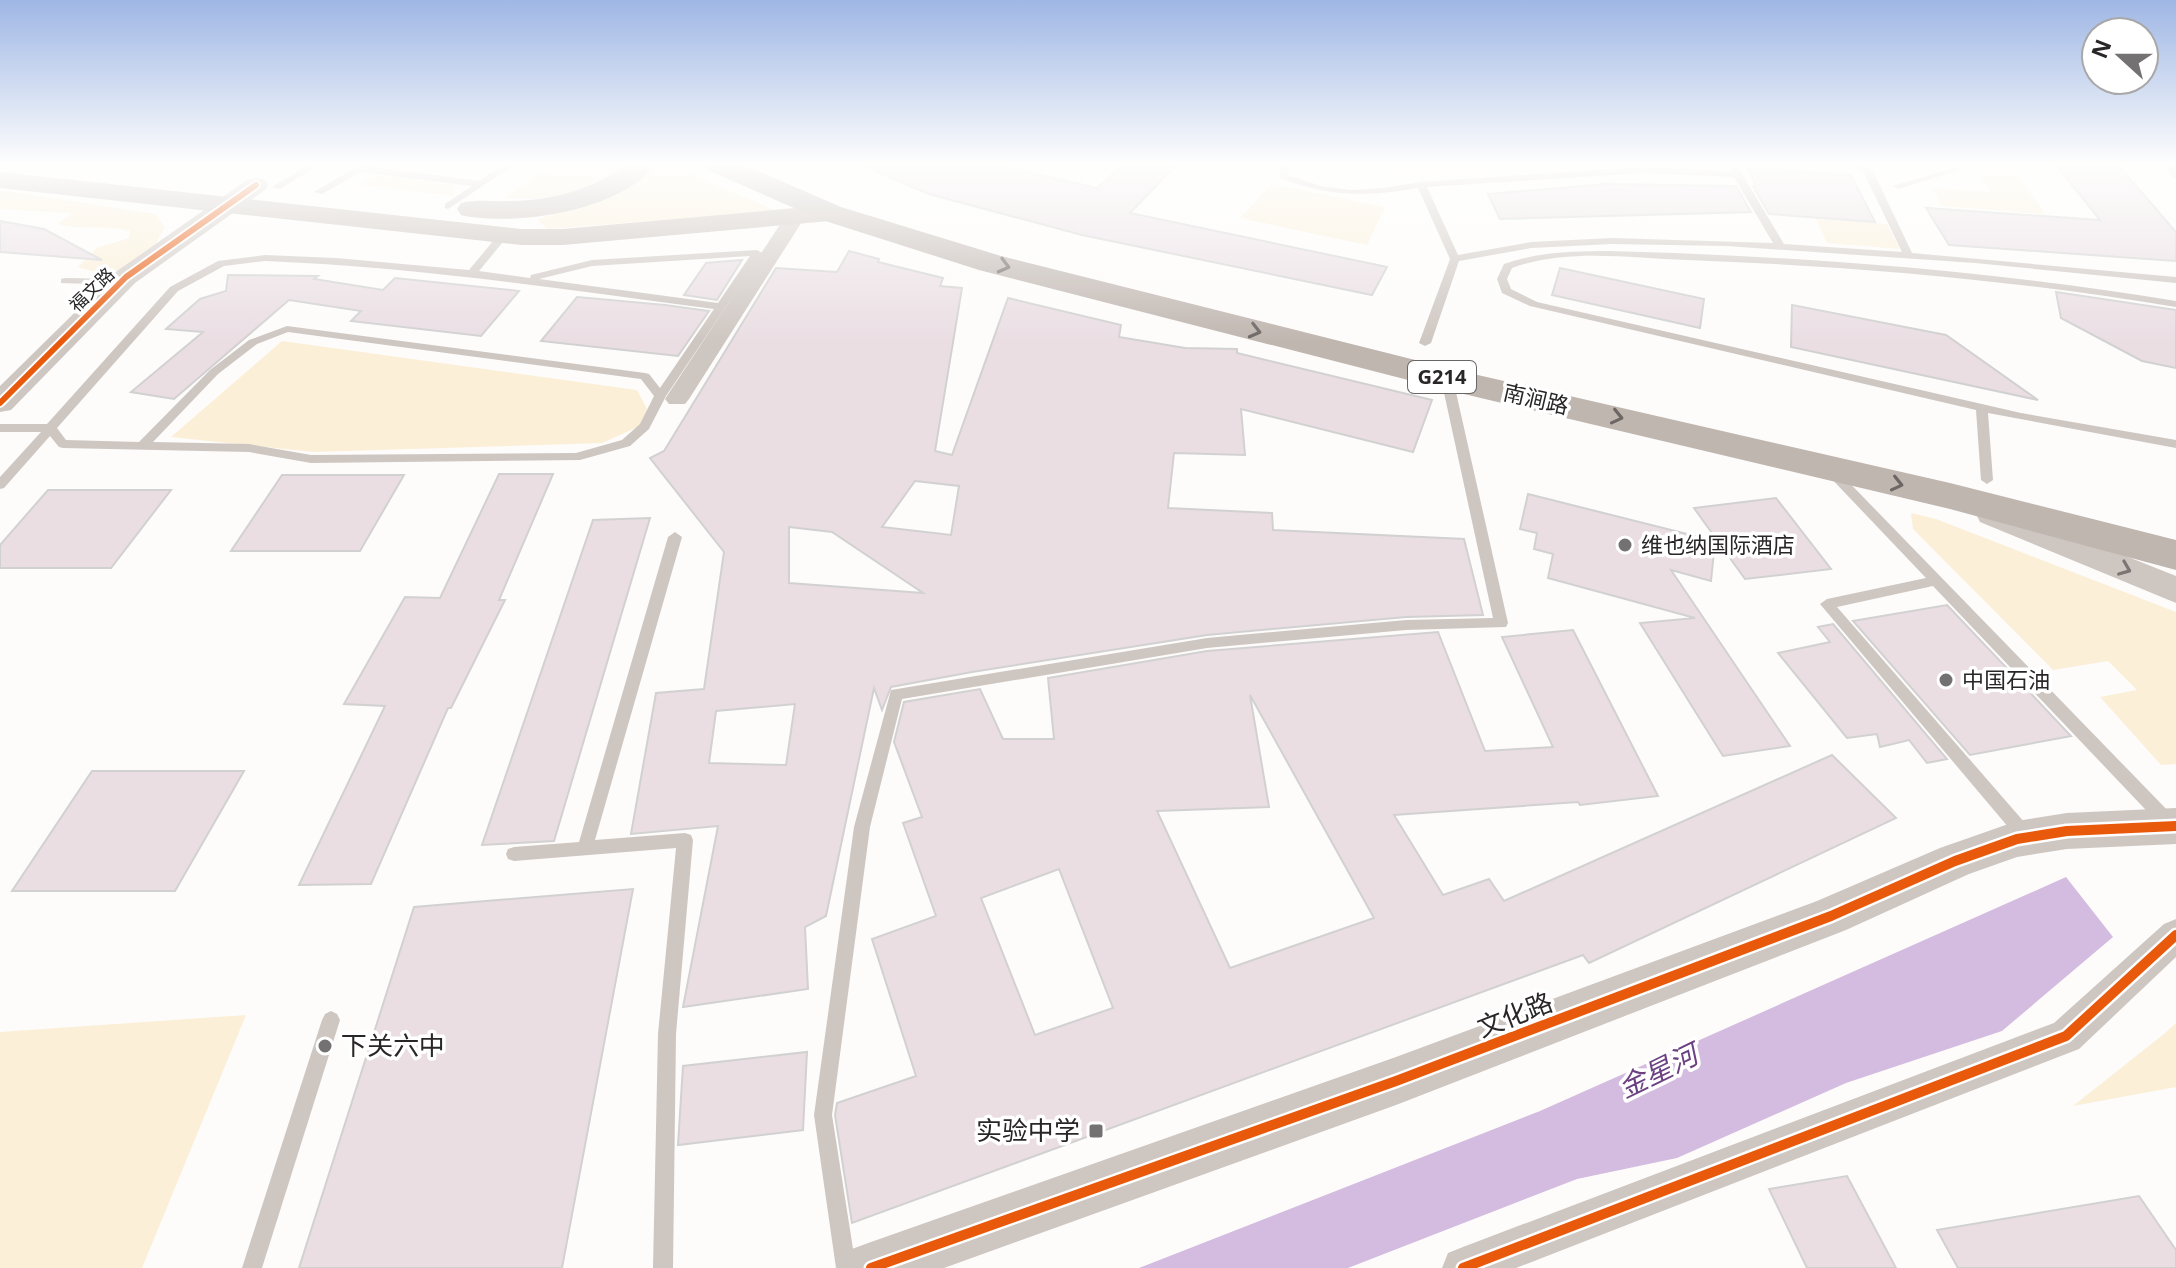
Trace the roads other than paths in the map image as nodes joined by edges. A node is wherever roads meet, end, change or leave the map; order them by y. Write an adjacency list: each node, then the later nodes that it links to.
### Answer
1 (202, 224): 18 (street, 福文路)
2 (389, 224): 10 (main road)
3 (708, 224): 10 (main road)
4 (805, 224): 23 (street)
5 (846, 224): 22 (highway, 南涧路 / G214, one-way to 22)
6 (955, 224): 21 (highway, 南涧路 / G214)
7 (1439, 224): 13 (lane)
8 (1767, 224): 11 (lane)
9 (1893, 224): 12 (lane)
10 (502, 237): 14 (lane)
11 (1780, 246): 12 (lane); 13 (lane)
12 (1908, 255): 16 (lane)
13 (1455, 259): 21 (lane)
14 (472, 273): 15 (lane); 27 (lane)
15 (527, 279): 20 (lane); 20 (lane)
16 (2176, 280)
17 (65, 281): 18 (lane)
18 (121, 282): 24 (street, 福文路)
19 (2176, 304): 25 (lane)
20 (722, 307): 23 (lane)
21 (1425, 343): 31 (highway, 南涧路 / G214)
22 (1447, 379): 30 (highway, 南涧路 / G214, one-way to 30); 47 (lane)
23 (668, 398): 29 (lane); 29 (lane)
24 (0, 403)
25 (1982, 409): 28 (lane); 31 (lane)
26 (0, 428): 27 (lane)
27 (51, 428): 29 (lane); 32 (lane)
28 (2176, 444)
29 (142, 446)
30 (1827, 467): 33 (highway, 南涧路 / G214, one-way to 33); 37 (lane)
31 (1987, 480): 34 (highway, 南涧路 / G214)
32 (0, 485)
33 (1950, 496): 36 (highway, 南涧路 / G214); 38 (street, one-way to 38)
34 (2176, 526)
35 (675, 537): 41 (lane)
36 (2176, 558)
37 (1938, 580): 39 (lane); 40 (lane)
38 (2176, 590)
39 (2174, 826): 40 (street, 文化路)
40 (2027, 838): 48 (street, 文化路)
41 (585, 848): 42 (lane); 46 (lane)
42 (514, 854)
43 (2176, 935): 49 (street)
44 (331, 1020): 45 (lane)
45 (252, 1268)
46 (663, 1268)
47 (846, 1268)
48 (871, 1268)
49 (1463, 1268)

